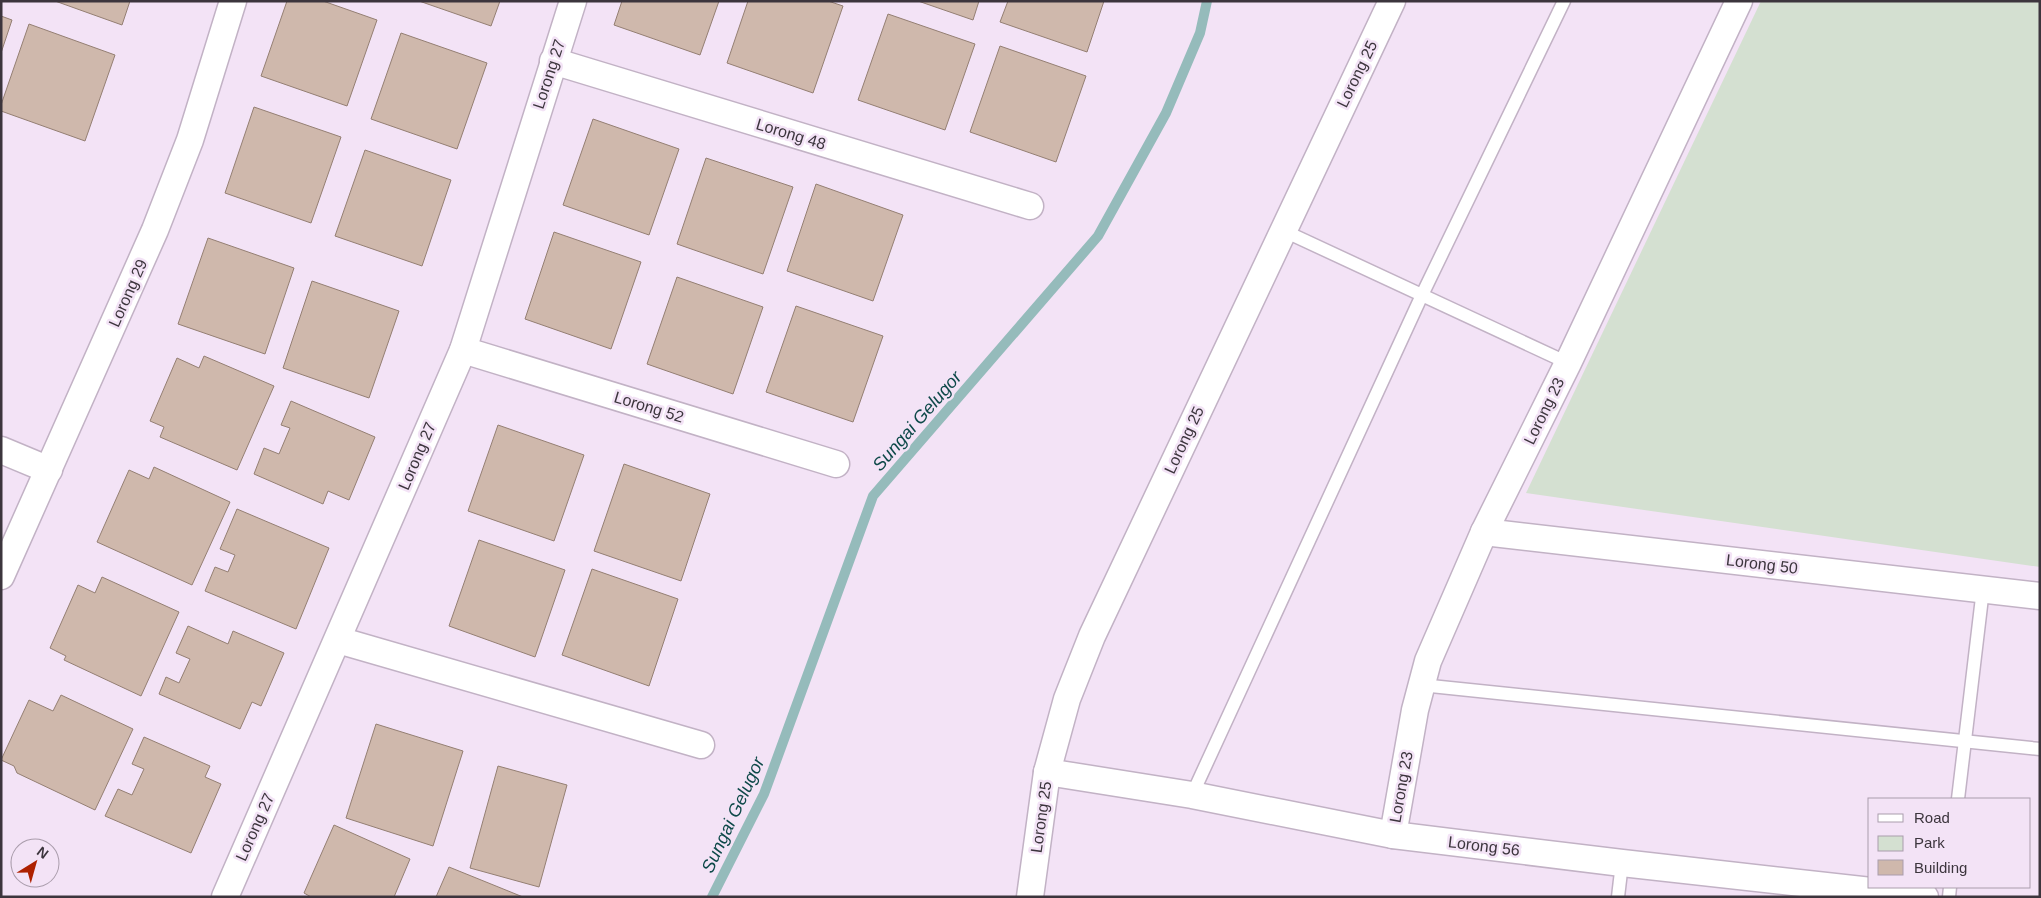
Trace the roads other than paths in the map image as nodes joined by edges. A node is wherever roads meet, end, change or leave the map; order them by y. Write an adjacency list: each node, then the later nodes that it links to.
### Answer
1 (232, 1): 14 (street, Lorong 29)
2 (573, 1): 6 (street, Lorong 27)
3 (1392, 1): 8 (street, Lorong 25)
4 (1564, 1): 9 (lane)
5 (1739, 1): 11 (street, Lorong 23)
6 (553, 61): 7 (street, Lorong 48); 10 (street, Lorong 27)
7 (1030, 206)
8 (1282, 230): 9 (lane); 24 (street, Lorong 25)
9 (1422, 295): 11 (lane); 25 (lane)
10 (463, 350): 13 (street, Lorong 52); 19 (street, Lorong 27)
11 (1568, 363): 15 (street, Lorong 23)
12 (1, 450): 14 (street)
13 (836, 464)
14 (49, 470): 16 (street, Lorong 29)
15 (1484, 532): 17 (street, Lorong 50); 20 (street, Lorong 23)
16 (1, 576)
17 (1983, 589): 18 (street, Lorong 50); 21 (lane)
18 (2040, 596)
19 (338, 640): 22 (street); 29 (street, Lorong 27)
20 (1421, 684): 21 (lane); 27 (street, Lorong 23)
21 (1964, 741): 23 (lane); 26 (lane)
22 (701, 745)
23 (2040, 749)
24 (1047, 772): 25 (street, Lorong 56); 30 (street, Lorong 25)
25 (1192, 795): 27 (street, Lorong 56)
26 (1958, 798)
27 (1393, 834): 28 (street, Lorong 56)
28 (1622, 863): 31 (lane); 32 (street, Lorong 56)
29 (224, 897)
30 (1030, 897)
31 (1618, 897)
32 (1925, 897)

